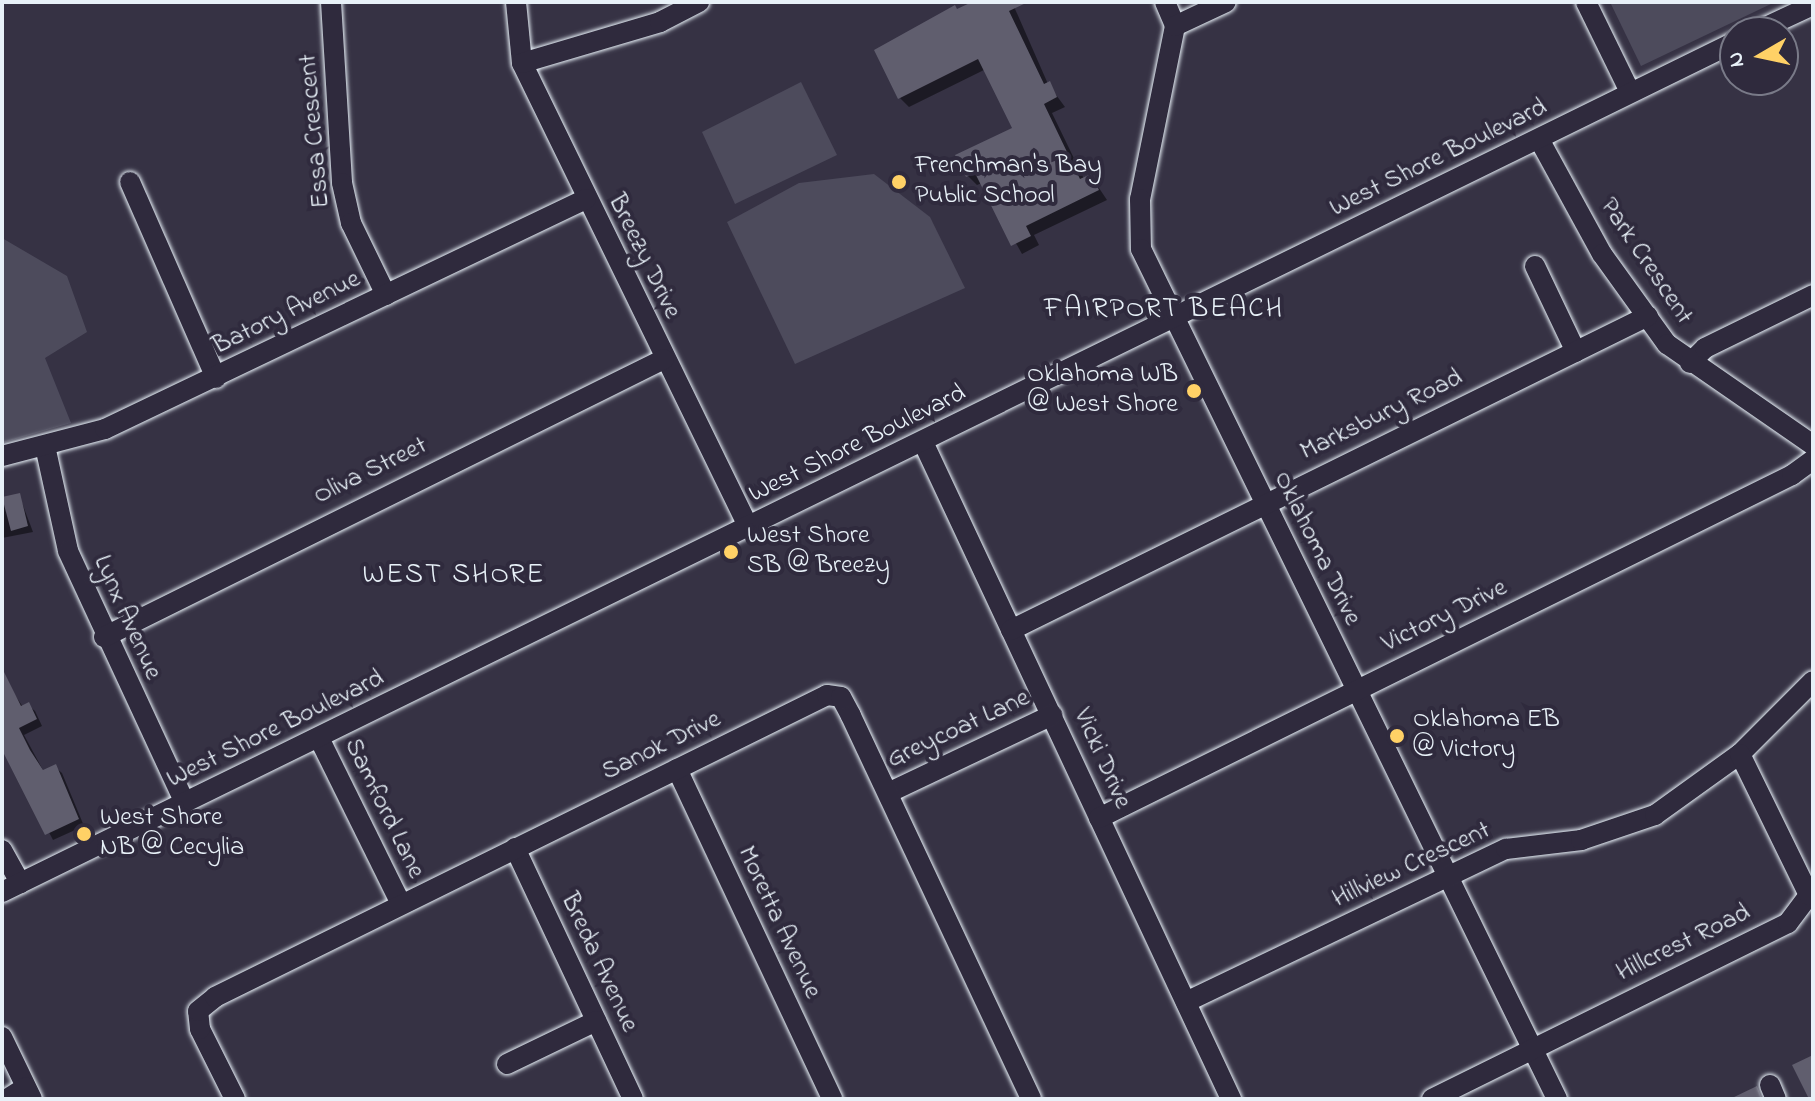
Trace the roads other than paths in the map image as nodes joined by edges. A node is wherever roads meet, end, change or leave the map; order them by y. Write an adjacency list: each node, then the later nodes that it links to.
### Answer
1 (331, 2): 17 (street, Essa Crescent)
2 (516, 2): 11 (street, Breezy Drive)
3 (699, 2): 11 (street)
4 (1165, 2): 9 (street)
5 (1226, 2): 9 (street)
6 (1586, 2): 12 (street)
7 (1813, 5): 8 (street)
8 (1789, 16)
9 (1175, 26): 20 (street, Oklahoma Drive)
10 (1719, 50): 12 (street, West Shore Boulevard)
11 (522, 63): 15 (street, Breezy Drive)
12 (1630, 92): 13 (street, West Shore Boulevard)
13 (1539, 139): 19 (street, Park Crescent); 20 (street, West Shore Boulevard)
14 (130, 182): 24 (street)
15 (586, 199): 17 (street, Batory Avenue); 22 (street, Breezy Drive)
16 (1535, 266): 21 (street)
17 (386, 295): 24 (street, Batory Avenue)
18 (1813, 295): 23 (street)
19 (1648, 316): 21 (street, Marksbury Road); 23 (street, Park Crescent)
20 (1173, 320): 25 (street, West Shore Boulevard); 30 (street, Oklahoma Drive)
21 (1576, 352): 30 (street, Marksbury Road)
22 (664, 359): 31 (street, Breezy Drive); 33 (street, Oliva Street)
23 (1690, 363): 26 (street, Park Crescent)
24 (216, 378): 27 (street, Batory Avenue)
25 (923, 442): 31 (street, West Shore Boulevard); 32 (street, Vicki Drive)
26 (1813, 445)
27 (45, 446): 28 (street, Batory Avenue); 33 (street, Lynx Avenue)
28 (2, 456)
29 (1813, 460): 35 (street, Victory Drive)
30 (1265, 502): 32 (street, Marksbury Road); 35 (street, Oklahoma Drive)
31 (748, 526): 37 (street, West Shore Boulevard)
32 (1011, 630): 36 (street, Vicki Drive)
33 (104, 637): 41 (street, Lynx Avenue)
34 (1813, 681): 38 (street, Hillview Crescent)
35 (1356, 691): 42 (street, Victory Drive); 45 (street, Oklahoma Drive)
36 (1052, 715): 40 (street, Greycoat Lane); 42 (street, Vicki Drive)
37 (319, 738): 41 (street, West Shore Boulevard); 47 (street, Samford Lane)
38 (1740, 754): 45 (street, Hillview Crescent); 51 (street, Hillcrest Road)
39 (677, 769): 40 (street, Sanok Drive); 43 (street, Sanok Drive); 57 (street, Moretta Avenue)
40 (888, 793): 58 (street, Sanok Drive)
41 (185, 803): 46 (street, West Shore Boulevard)
42 (1099, 818): 48 (street, Vicki Drive)
43 (515, 848): 47 (street, Sanok Drive); 49 (street, Breda Avenue)
44 (2, 850): 46 (street)
45 (1446, 876): 48 (street, Hillview Crescent); 51 (street, Oklahoma Drive)
46 (11, 888)
47 (401, 904): 55 (street, Sanok Drive)
48 (1186, 1002): 59 (street, Vicki Drive)
49 (596, 1021): 52 (street); 56 (street, Breda Avenue)
50 (2, 1037): 53 (street)
51 (1531, 1048): 60 (street, Hillcrest Road); 61 (street, Oklahoma Drive)
52 (507, 1064)
53 (29, 1093): 54 (street)
54 (7, 1099)
55 (235, 1099)
56 (633, 1099)
57 (832, 1099)
58 (1031, 1099)
59 (1231, 1099)
60 (1432, 1099)
61 (1557, 1099)

